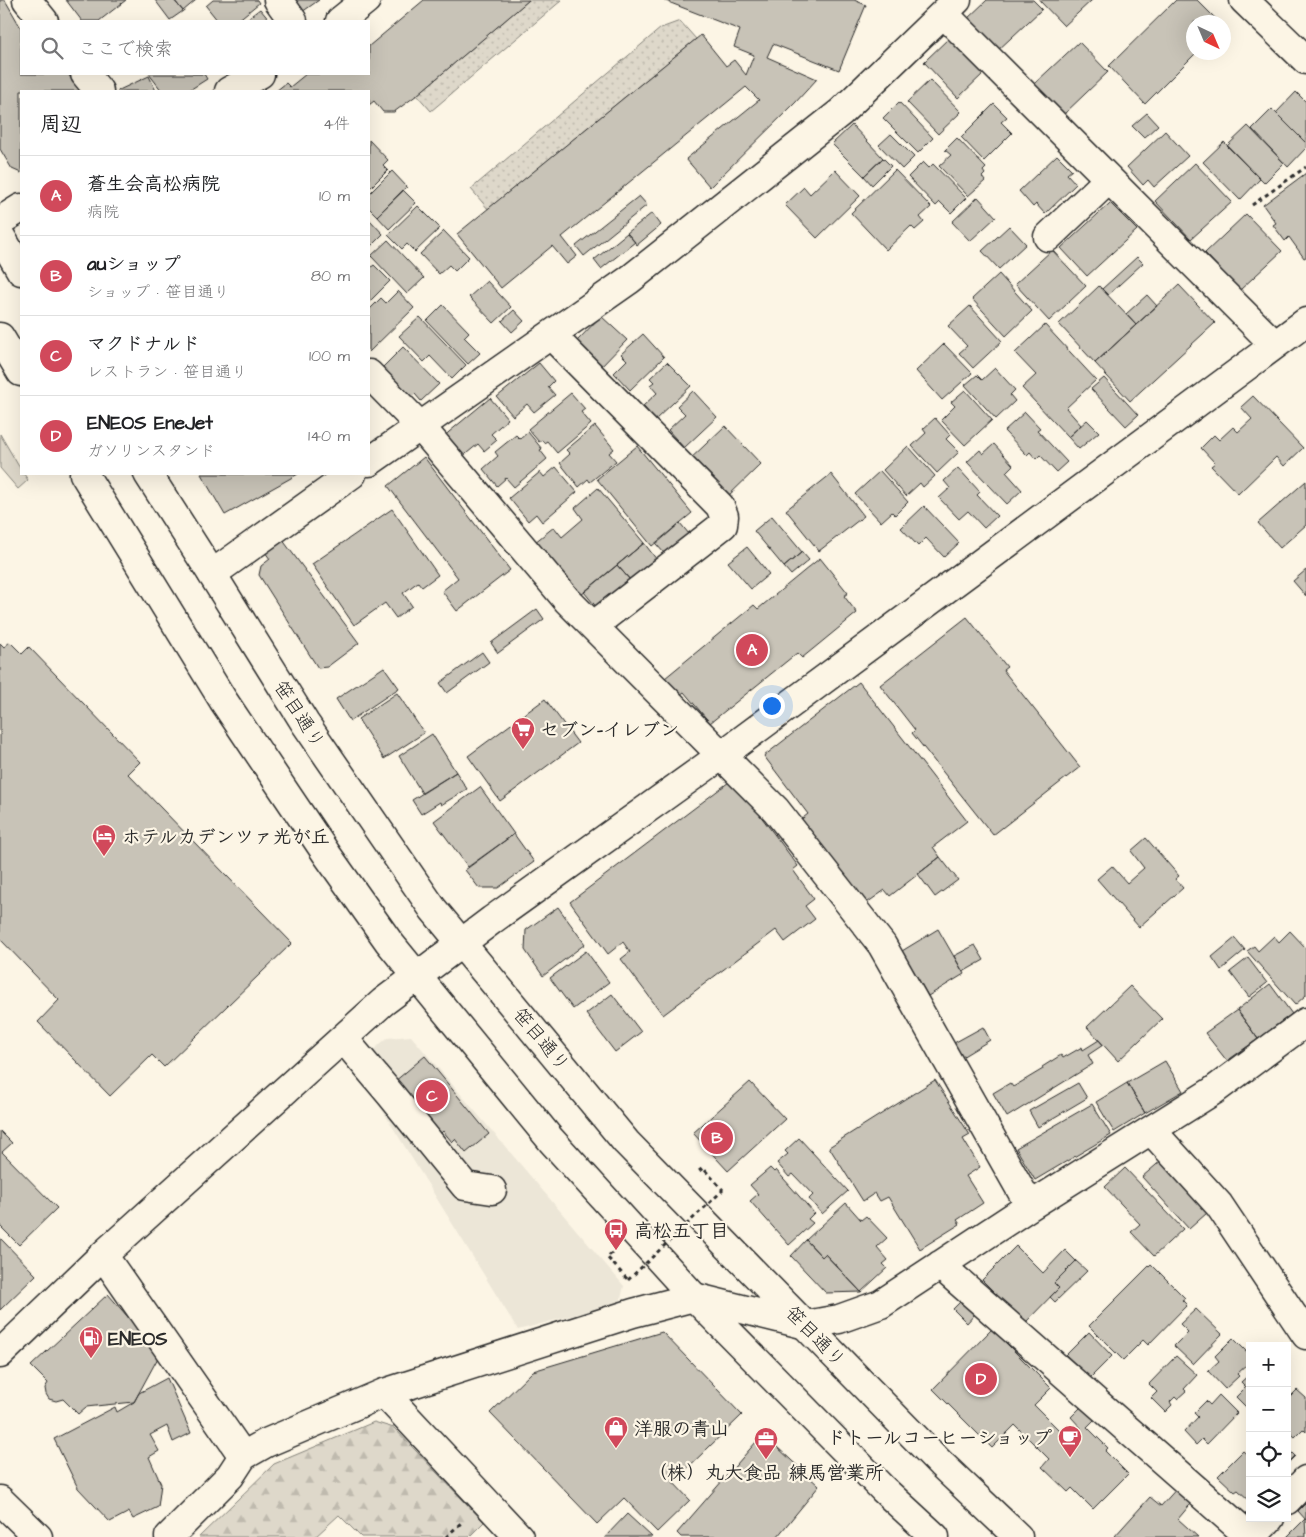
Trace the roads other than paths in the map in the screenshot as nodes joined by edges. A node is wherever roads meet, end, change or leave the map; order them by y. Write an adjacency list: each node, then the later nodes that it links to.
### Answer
1 (27, 0): 6 (street)
2 (278, 0): 7 (street)
3 (366, 0): 8 (street)
4 (1244, 0): 9 (street)
5 (950, 7): 14 (street); 21 (street)
6 (43, 20)
7 (292, 20)
8 (341, 20)
9 (1306, 60)
10 (86, 75): 12 (street)
11 (258, 75): 13 (street)
12 (98, 90)
13 (231, 90)
14 (1109, 179): 18 (street); 23 (street)
15 (20, 209): 16 (street)
16 (0, 221)
17 (0, 235): 19 (street)
18 (1048, 237)
19 (20, 269)
20 (1306, 322): 23 (street)
21 (550, 335): 26 (street); 32 (street)
22 (0, 337): 24 (street)
23 (1275, 345): 33 (street)
24 (20, 370)
25 (370, 375): 26 (street)
26 (420, 426): 27 (street); 32 (street)
27 (370, 461)
28 (85, 475): 35 (street)
29 (149, 475): 31 (street, 笹目通り)
30 (351, 475): 31 (street)
31 (212, 574): 34 (street, 笹目通り)
32 (593, 626): 33 (street)
33 (722, 756): 34 (street); 40 (street)
34 (462, 942): 35 (street); 45 (street, 笹目通り)
35 (417, 976): 37 (street); 43 (street)
36 (1306, 1022): 38 (street)
37 (343, 1038): 39 (street); 41 (street)
38 (1151, 1130): 40 (street); 44 (street)
39 (492, 1190)
40 (1030, 1206): 42 (street)
41 (103, 1255): 46 (street); 48 (street)
42 (940, 1265): 45 (street); 58 (street)
43 (694, 1297): 45 (street); 47 (street); 56 (street)
44 (1303, 1324)
45 (806, 1325): 57 (street, 笹目通り)
46 (0, 1354)
47 (384, 1393): 48 (street); 55 (street)
48 (243, 1456): 54 (street)
49 (1306, 1480): 50 (street)
50 (1291, 1496)
51 (0, 1500): 53 (street)
52 (1266, 1522): 58 (street)
53 (38, 1537)
54 (169, 1537)
55 (518, 1537)
56 (936, 1537)
57 (1018, 1537)
58 (1251, 1537)

